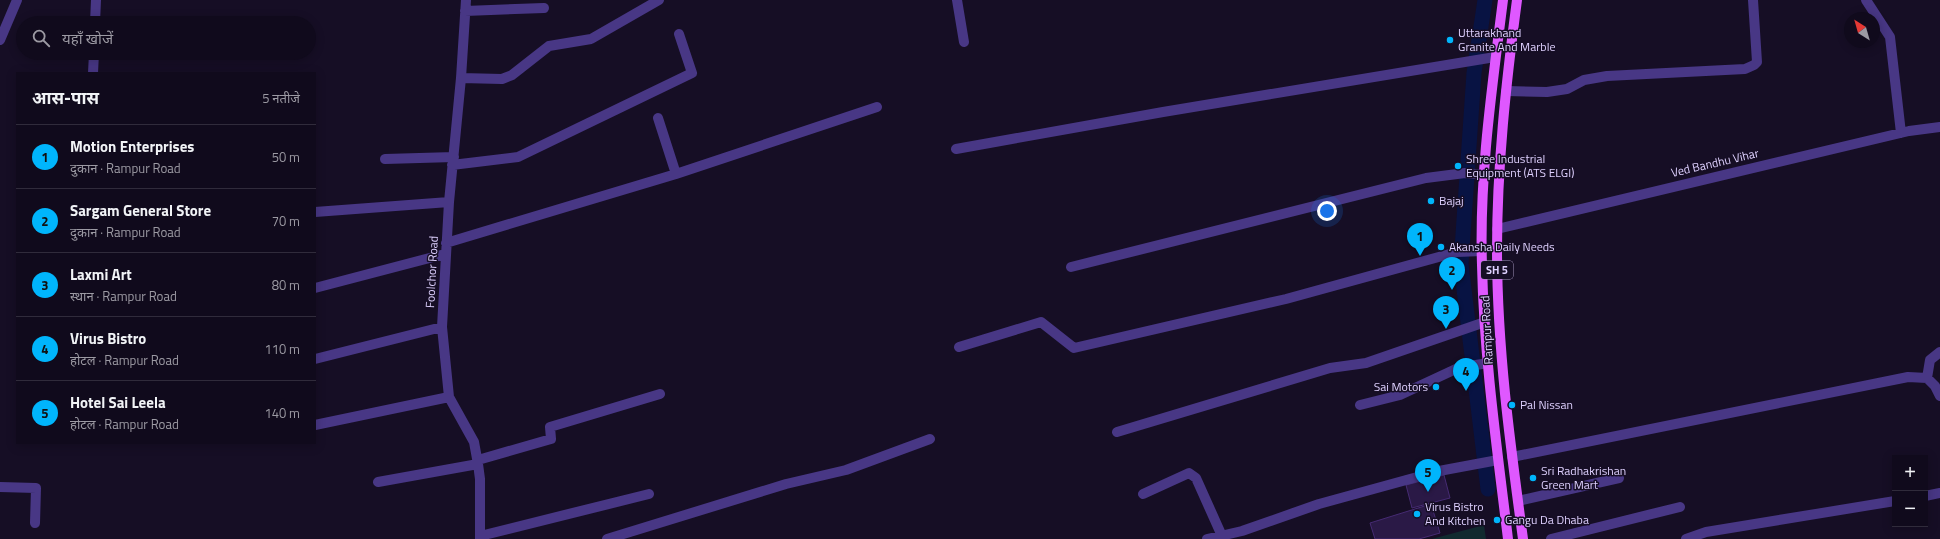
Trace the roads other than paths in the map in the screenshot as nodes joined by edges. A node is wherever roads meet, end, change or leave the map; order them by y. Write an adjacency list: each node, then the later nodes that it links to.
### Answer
1 (17, 0): 14 (street)
2 (96, 0): 12 (street)
3 (466, 0): 11 (street, Foolchor Road)
4 (659, 0): 19 (street)
5 (957, 0): 15 (street)
6 (1503, 0): 16 (main road)
7 (1517, 0): 20 (main road, Rampur Road / SH 5)
8 (1753, 0): 20 (street)
9 (1866, 0): 24 (street)
10 (544, 8): 11 (street)
11 (465, 11): 19 (street, Foolchor Road)
12 (95, 16)
13 (679, 34): 27 (street)
14 (0, 40)
15 (964, 42)
16 (1496, 57): 25 (street); 29 (main road)
17 (94, 60): 18 (street)
18 (93, 72)
19 (461, 78): 27 (street, Foolchor Road)
20 (1506, 91): 32 (main road, Rampur Road / SH 5)
21 (877, 107): 28 (street)
22 (658, 118): 28 (street)
23 (1940, 127): 24 (street, Ved Bandhu Vihar)
24 (1901, 133): 32 (street, Ved Bandhu Vihar)
25 (956, 149)
26 (385, 159): 27 (street)
27 (453, 161): 30 (street, Foolchor Road)
28 (676, 174): 33 (street)
29 (1484, 175): 34 (main road); 36 (street)
30 (449, 202): 31 (street); 33 (street, Foolchor Road)
31 (316, 212)
32 (1497, 229): 52 (main road, Rampur Road / SH 5)
33 (446, 243): 35 (street, Foolchor Road)
34 (1482, 252): 38 (main road); 40 (street)
35 (445, 254): 37 (street); 39 (street, Foolchor Road)
36 (1071, 267)
37 (316, 288)
38 (1486, 322): 43 (main road); 50 (street)
39 (442, 327): 42 (street); 47 (street, Foolchor Road)
40 (960, 347)
41 (1940, 352): 44 (street)
42 (316, 359)
43 (1488, 363): 48 (street); 54 (main road)
44 (1927, 378): 46 (street); 52 (street)
45 (660, 394): 53 (street)
46 (1940, 396)
47 (449, 397): 49 (street); 53 (street, Foolchor Road)
48 (1360, 405)
49 (316, 426)
50 (1117, 432)
51 (930, 439): 68 (street)
52 (1512, 457): 62 (main road, Rampur Road / SH 5)
53 (478, 462): 56 (street); 67 (street, Foolchor Road)
54 (1489, 462): 66 (street); 70 (main road)
55 (1619, 478): 62 (street)
56 (378, 482)
57 (0, 487): 65 (street)
58 (649, 494): 67 (street)
59 (1144, 494): 66 (street)
60 (1940, 494): 61 (street)
61 (1928, 496)
62 (1518, 501): 71 (main road, Rampur Road / SH 5)
63 (1892, 501): 73 (street)
64 (1680, 507): 72 (street)
65 (35, 523)
66 (1222, 536): 69 (street)
67 (480, 538)
68 (607, 539)
69 (1206, 539)
70 (1508, 539)
71 (1523, 539)
72 (1551, 539)
73 (1686, 539)

